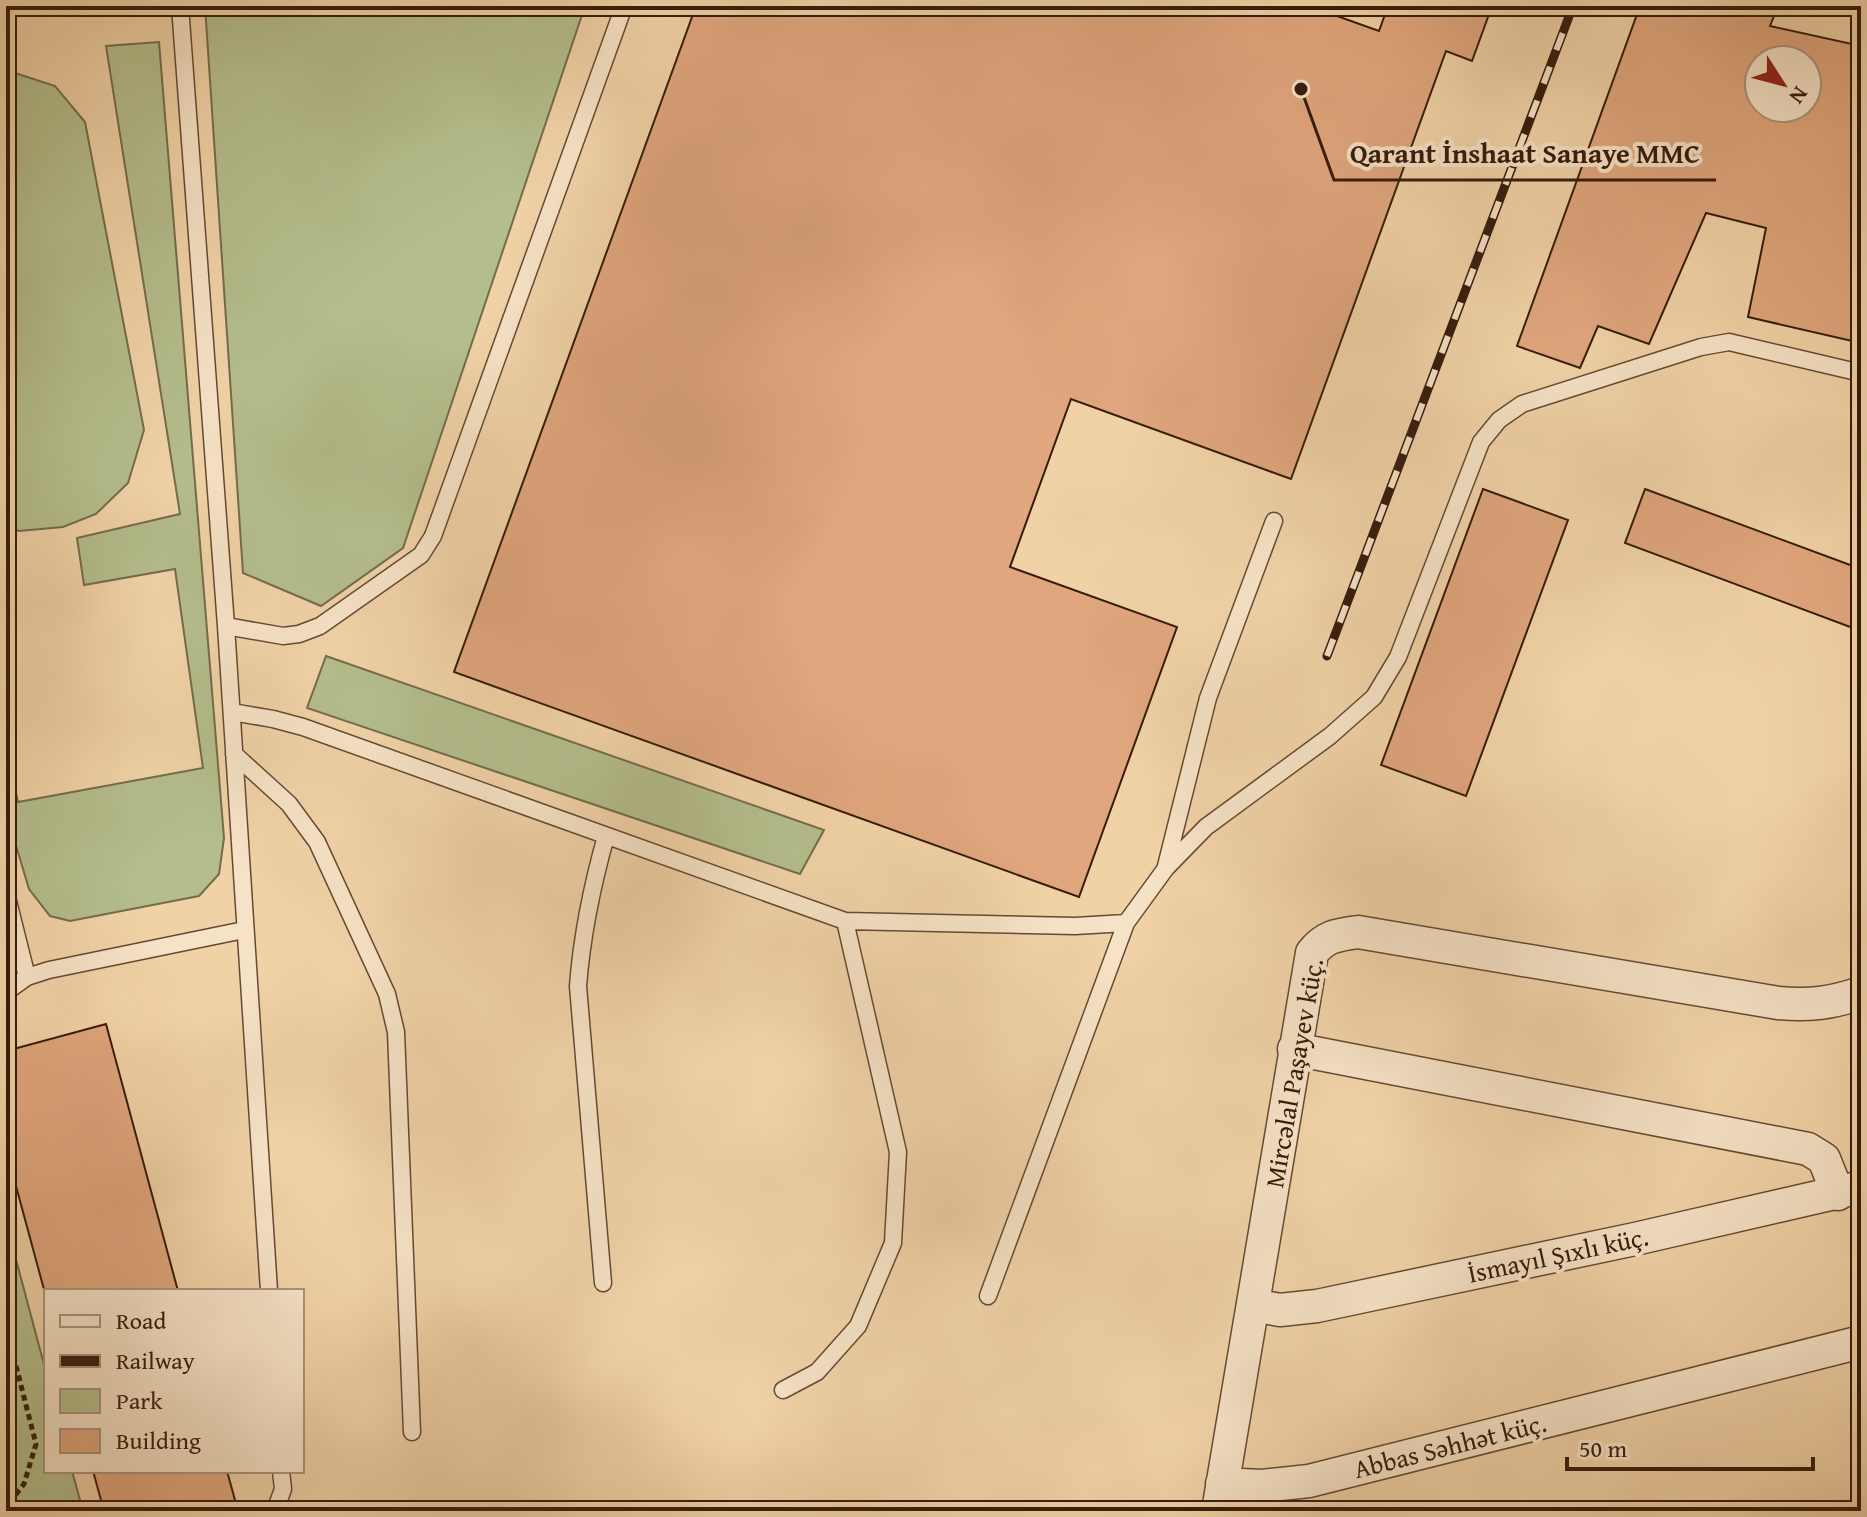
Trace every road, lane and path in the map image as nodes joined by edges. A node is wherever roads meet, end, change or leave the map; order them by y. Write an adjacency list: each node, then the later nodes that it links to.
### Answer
1 (180, 6): 5 (lane)
2 (624, 6): 5 (lane)
3 (1861, 373): 9 (lane)
4 (1274, 521): 9 (lane)
5 (226, 626): 6 (lane)
6 (232, 712): 7 (lane); 8 (lane)
7 (234, 754): 13 (lane); 27 (lane)
8 (606, 836): 11 (lane); 19 (lane)
9 (1166, 868): 12 (lane)
10 (6, 893): 14 (lane)
11 (845, 921): 12 (lane); 26 (lane)
12 (1126, 923): 21 (lane)
13 (244, 930): 14 (lane); 20 (lane)
14 (27, 977): 15 (lane)
15 (6, 992)
16 (1861, 993): 17 (street, Mircəlal Paşayev küç.)
17 (1294, 1049): 18 (street); 22 (street, Mircəlal Paşayev küç.)
18 (1849, 1190): 22 (street, İsmayıl Şıxlı küç.)
19 (603, 1283)
20 (269, 1289)
21 (988, 1296)
22 (1253, 1305): 29 (street, Mircəlal Paşayev küç.)
23 (6, 1327): 24 (path)
24 (8, 1339): 30 (path)
25 (1861, 1342): 29 (street, Abbas Səhhət küç.)
26 (783, 1390)
27 (412, 1432)
28 (281, 1473): 31 (lane)
29 (1220, 1497)
30 (6, 1507)
31 (275, 1511)

